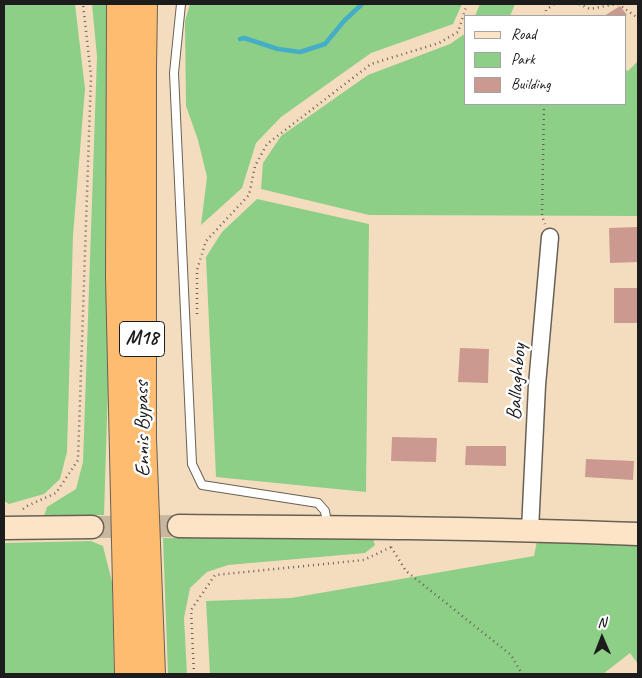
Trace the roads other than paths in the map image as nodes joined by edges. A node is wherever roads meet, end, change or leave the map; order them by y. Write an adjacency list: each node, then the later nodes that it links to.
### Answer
1 (121, 4): 11 (highway, Ennis Bypass / M18)
2 (143, 4): 12 (highway, Ennis Bypass / M18)
3 (181, 4): 7 (lane)
4 (550, 237): 9 (street, Ballaghboy)
5 (179, 526): 7 (main road)
6 (92, 527): 8 (main road)
7 (327, 527): 9 (main road)
8 (4, 528)
9 (530, 530): 10 (main road)
10 (638, 534)
11 (129, 674)
12 (151, 674)

